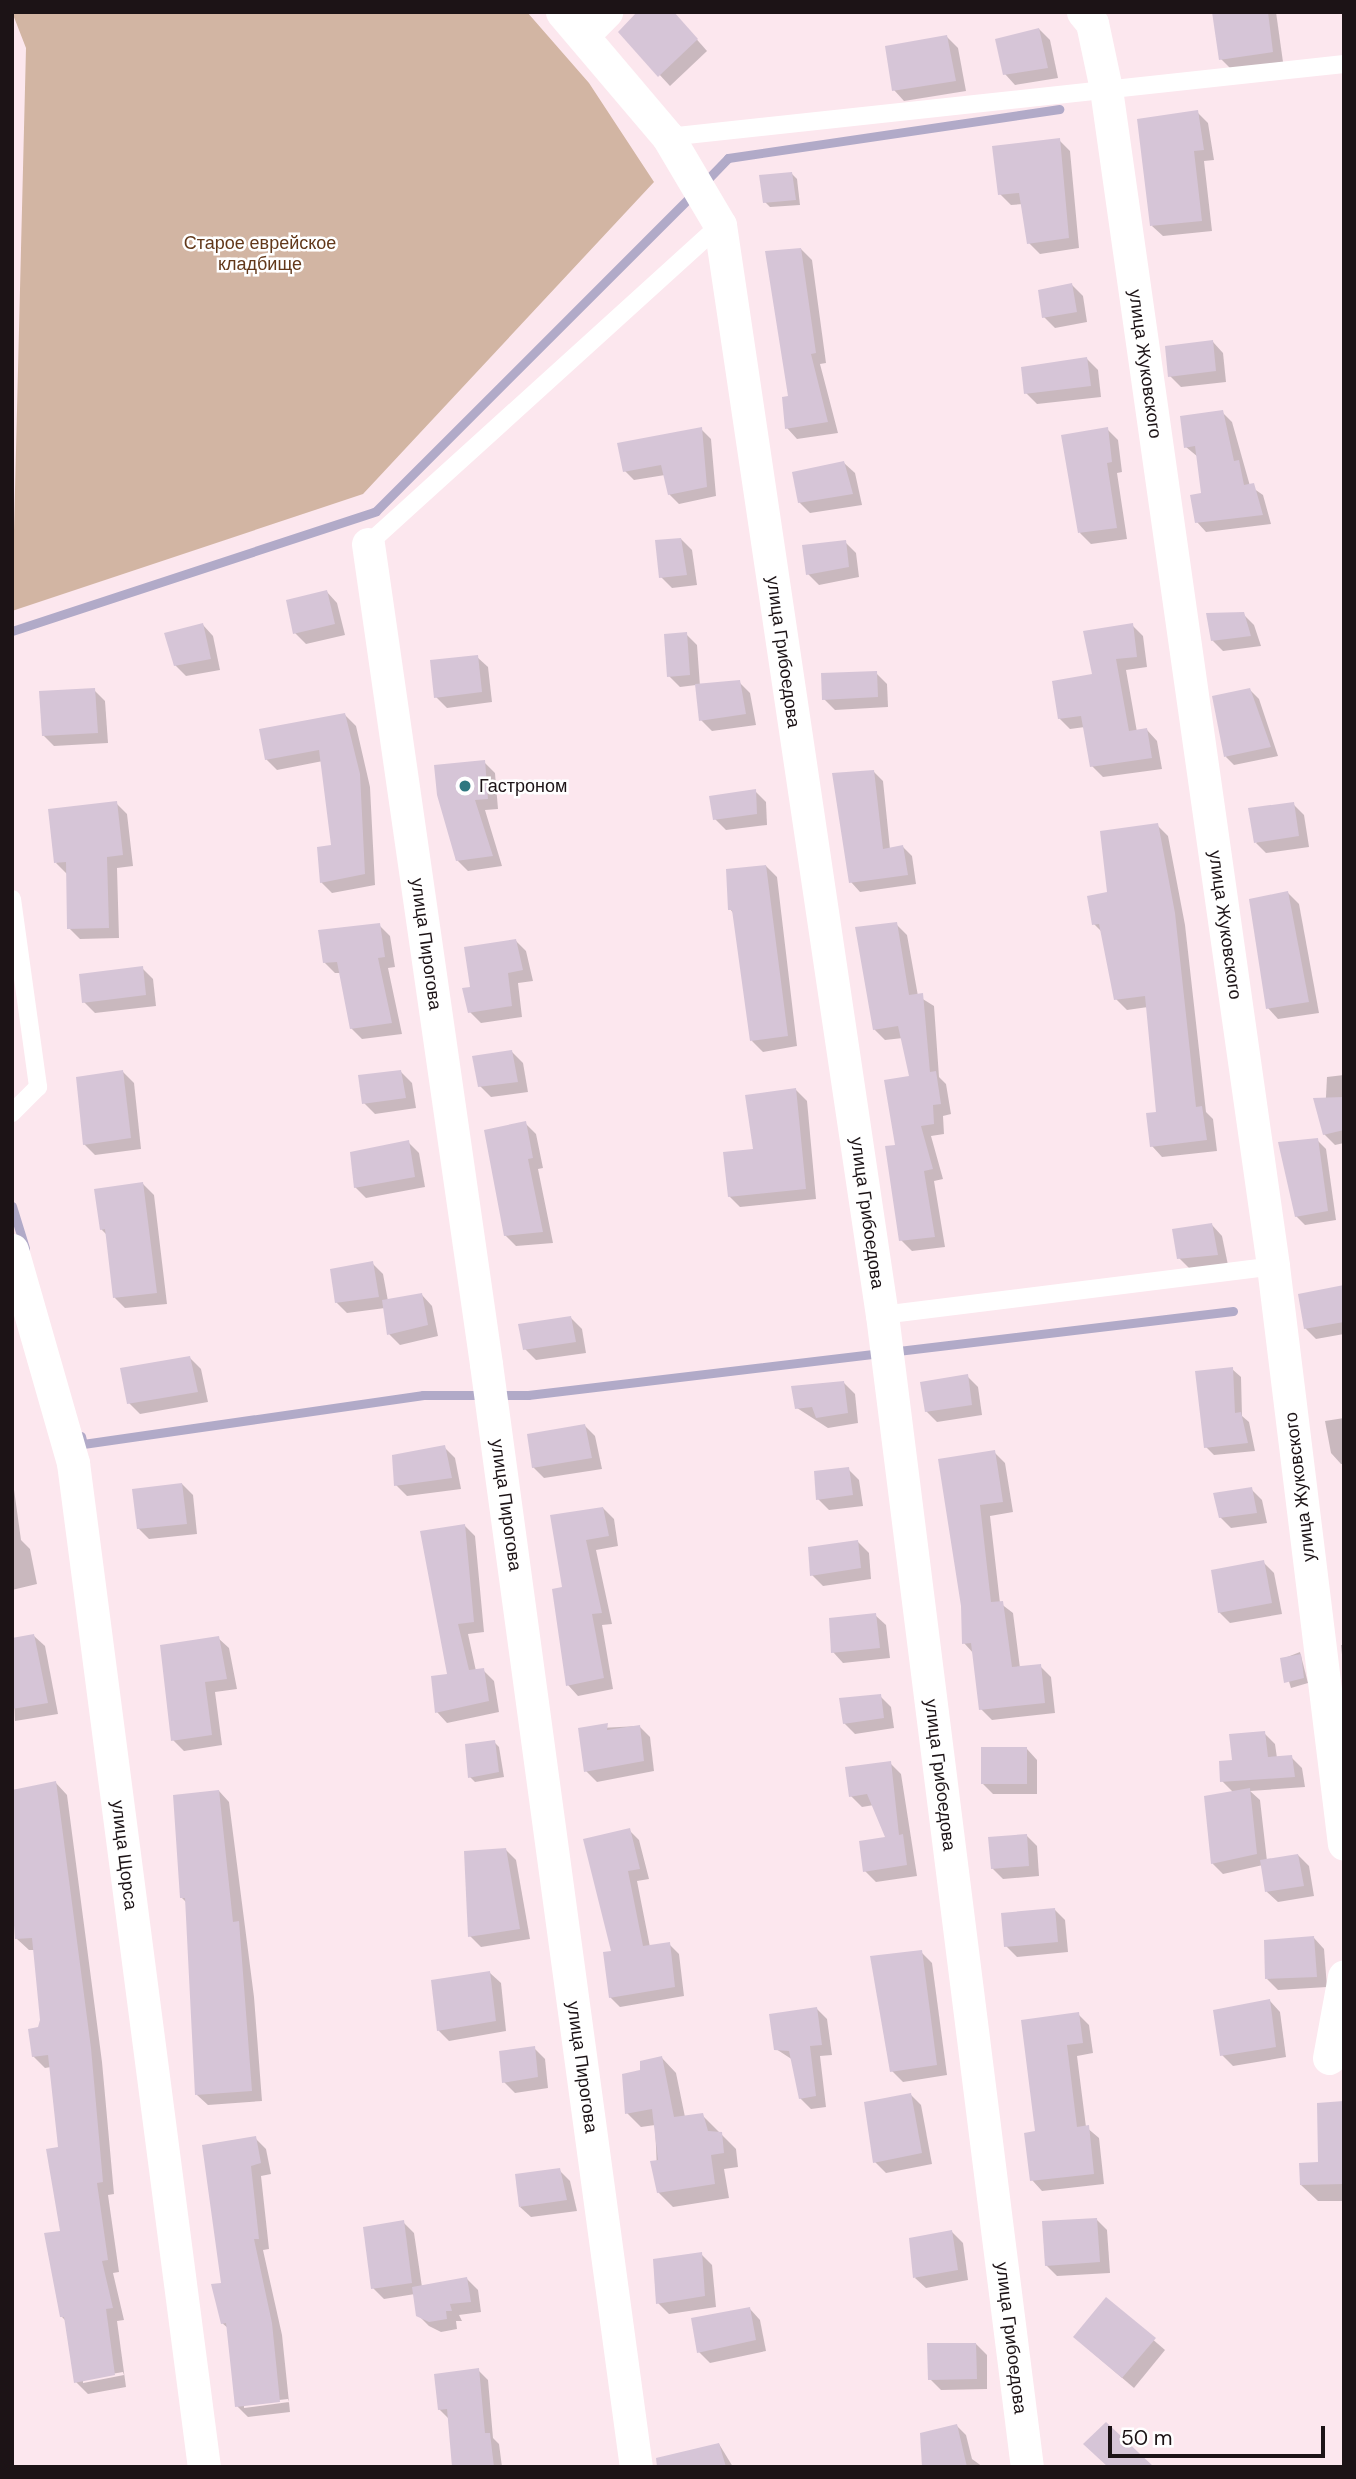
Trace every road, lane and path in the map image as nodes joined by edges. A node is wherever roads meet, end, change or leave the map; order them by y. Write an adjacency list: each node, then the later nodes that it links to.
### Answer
1 (1083, 12): 4 (street, улица Жуковского)
2 (584, 20): 5 (street, улица Грибоедова)
3 (1344, 64): 4 (lane)
4 (1106, 89): 5 (lane); 11 (street, улица Жуковского)
5 (668, 137): 6 (street, улица Грибоедова)
6 (720, 225): 7 (lane); 12 (street, улица Грибоедова)
7 (368, 544): 17 (street, улица Пирогова)
8 (12, 899): 9 (lane)
9 (12, 1113)
10 (12, 1250): 16 (street, улица Щорса)
11 (1273, 1266): 12 (lane); 13 (street, улица Жуковского)
12 (882, 1315): 18 (street, улица Грибоедова)
13 (1344, 1844)
14 (1344, 1976): 15 (street)
15 (1329, 2058)
16 (204, 2467)
17 (636, 2467)
18 (1027, 2467)

